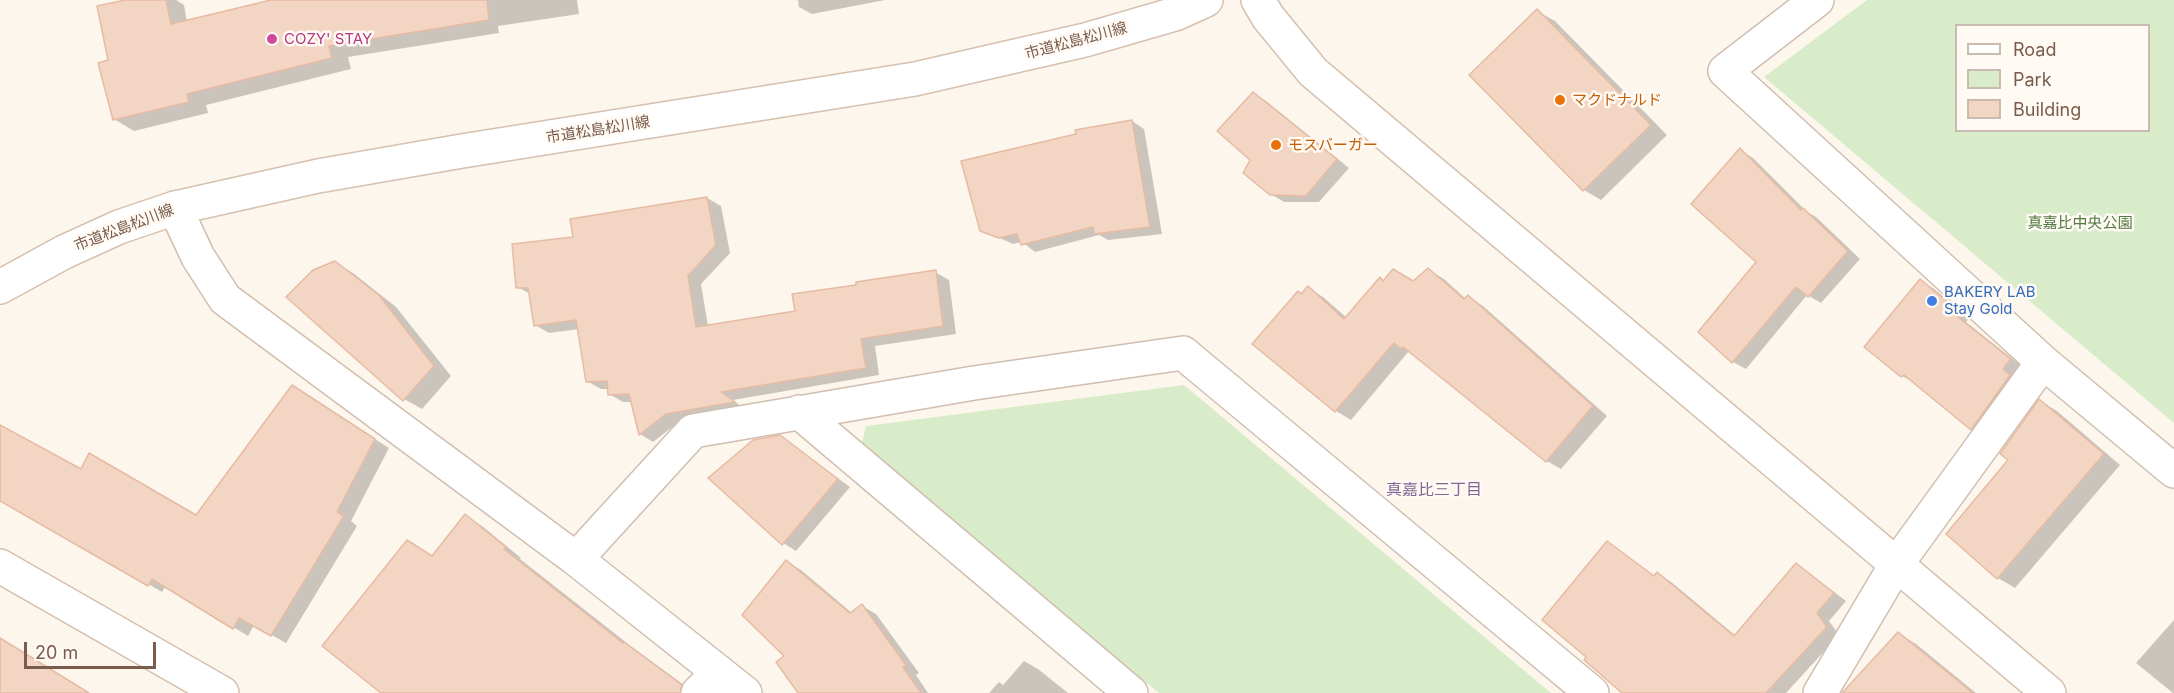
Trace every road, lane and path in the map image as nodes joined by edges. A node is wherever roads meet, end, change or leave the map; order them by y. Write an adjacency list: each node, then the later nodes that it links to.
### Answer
1 (1206, 0): 4 (street, 市道松島松川線)
2 (1258, 0): 10 (street)
3 (1817, 0): 6 (street)
4 (175, 208): 5 (street, 市道松島松川線); 9 (street)
5 (0, 287)
6 (2043, 362): 8 (street); 10 (street)
7 (799, 412): 9 (street); 15 (street); 16 (street)
8 (2174, 471)
9 (576, 559): 12 (street)
10 (1896, 564): 17 (street); 18 (street)
11 (0, 566): 13 (street)
12 (709, 682): 14 (street)
13 (222, 693)
14 (746, 693)
15 (1131, 693)
16 (1592, 693)
17 (1820, 693)
18 (2049, 693)

